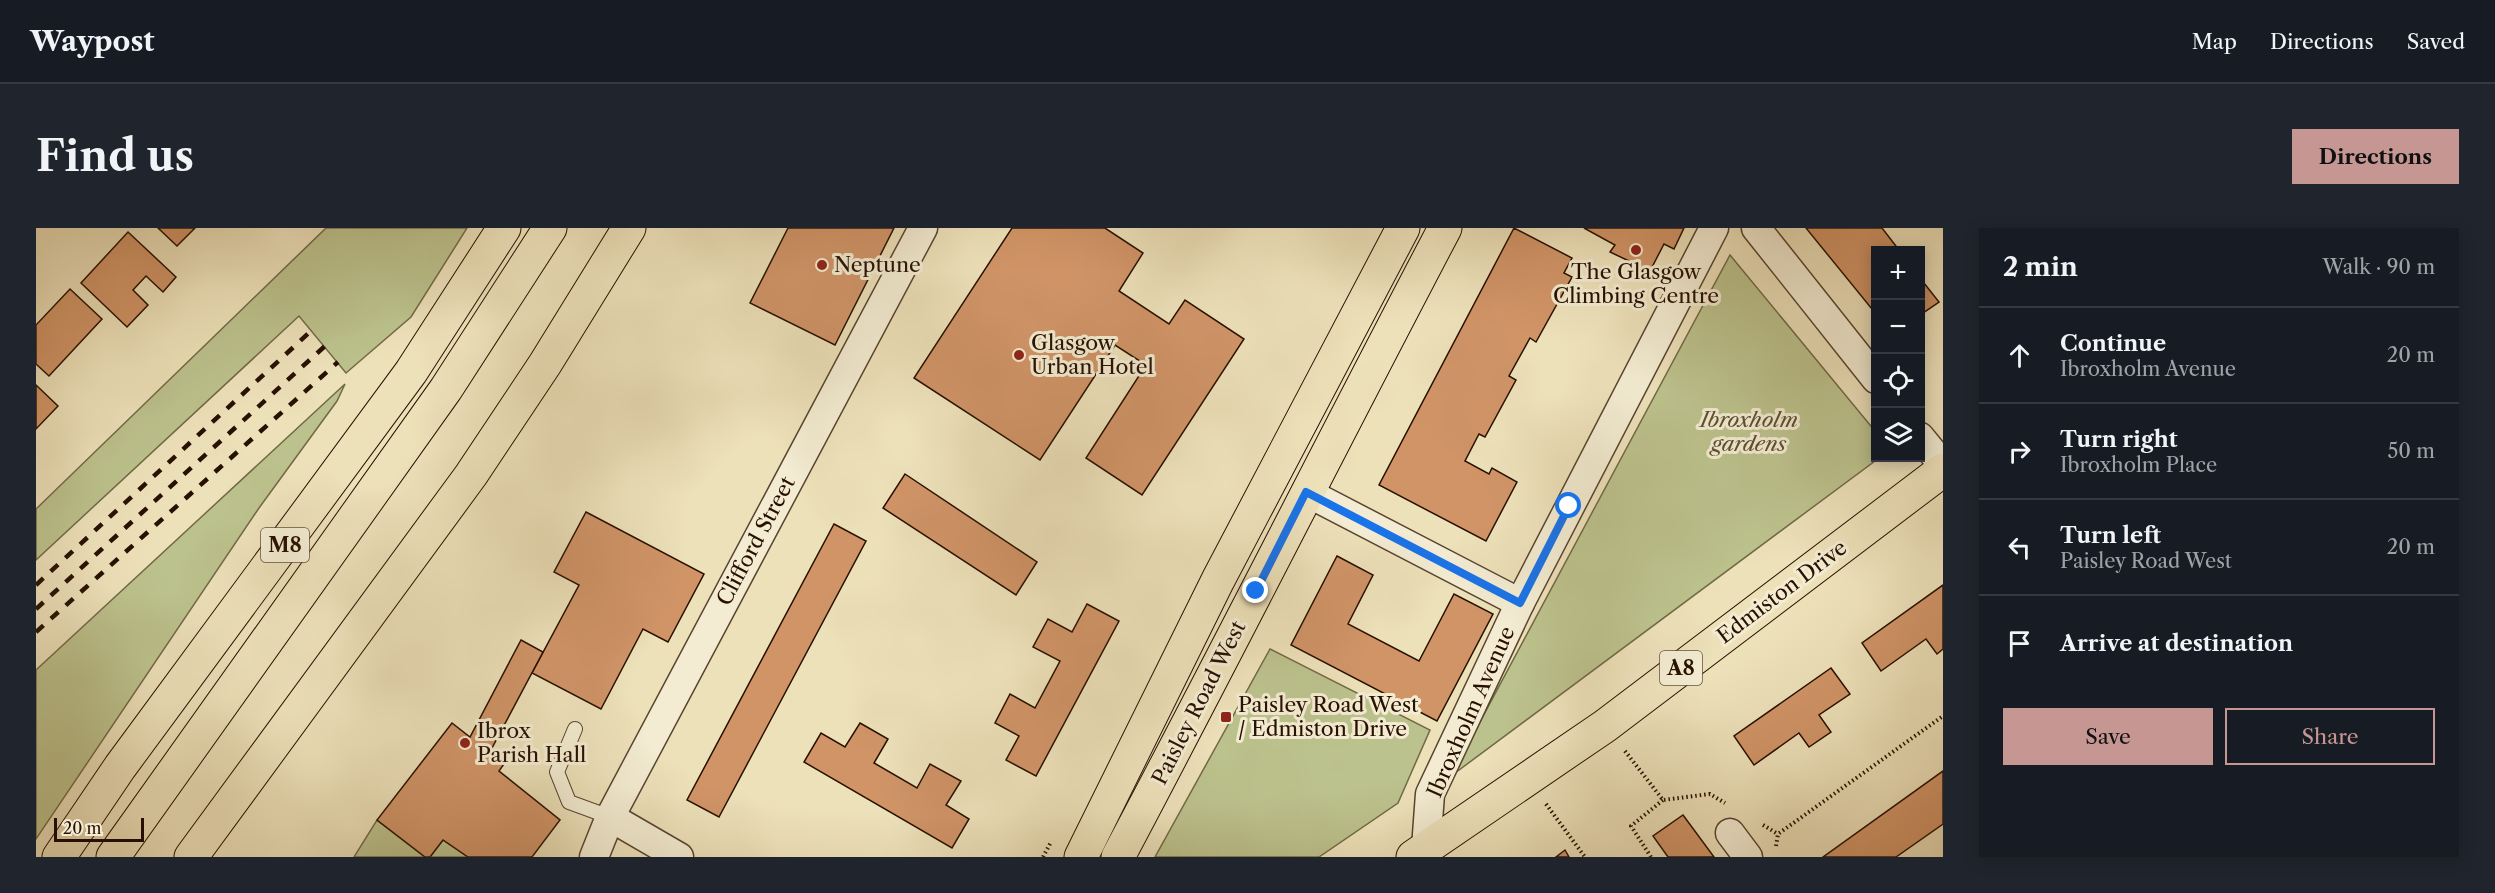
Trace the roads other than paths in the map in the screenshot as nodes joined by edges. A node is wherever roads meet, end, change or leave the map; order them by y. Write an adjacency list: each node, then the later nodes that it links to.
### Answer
1 (504, 228): 20 (main road, M8)
2 (550, 228): 21 (main road, M8)
3 (629, 228): 16 (main road)
4 (923, 228): 17 (street, Clifford Street)
5 (1403, 228): 12 (main road, Paisley Road West)
6 (1445, 228): 13 (main road, Paisley Road West)
7 (1714, 228): 14 (street, Ibroxholm Avenue)
8 (1756, 228): 9 (street)
9 (1871, 375)
10 (1925, 444): 11 (street)
11 (1943, 468): 19 (main road, Edmiston Drive / A8)
12 (1273, 475): 13 (lane); 26 (main road, Paisley Road West)
13 (1306, 492): 14 (street); 27 (main road, Paisley Road West)
14 (1520, 603): 19 (street, Ibroxholm Avenue)
15 (575, 729): 17 (lane)
16 (249, 780): 22 (main road); 23 (main road)
17 (610, 817): 24 (street, Clifford Street); 25 (street)
18 (1730, 819): 28 (street)
19 (1420, 852)
20 (59, 857)
21 (113, 857)
22 (191, 857)
23 (210, 857)
24 (594, 857)
25 (679, 857)
26 (1081, 857)
27 (1118, 857)
28 (1748, 857)

